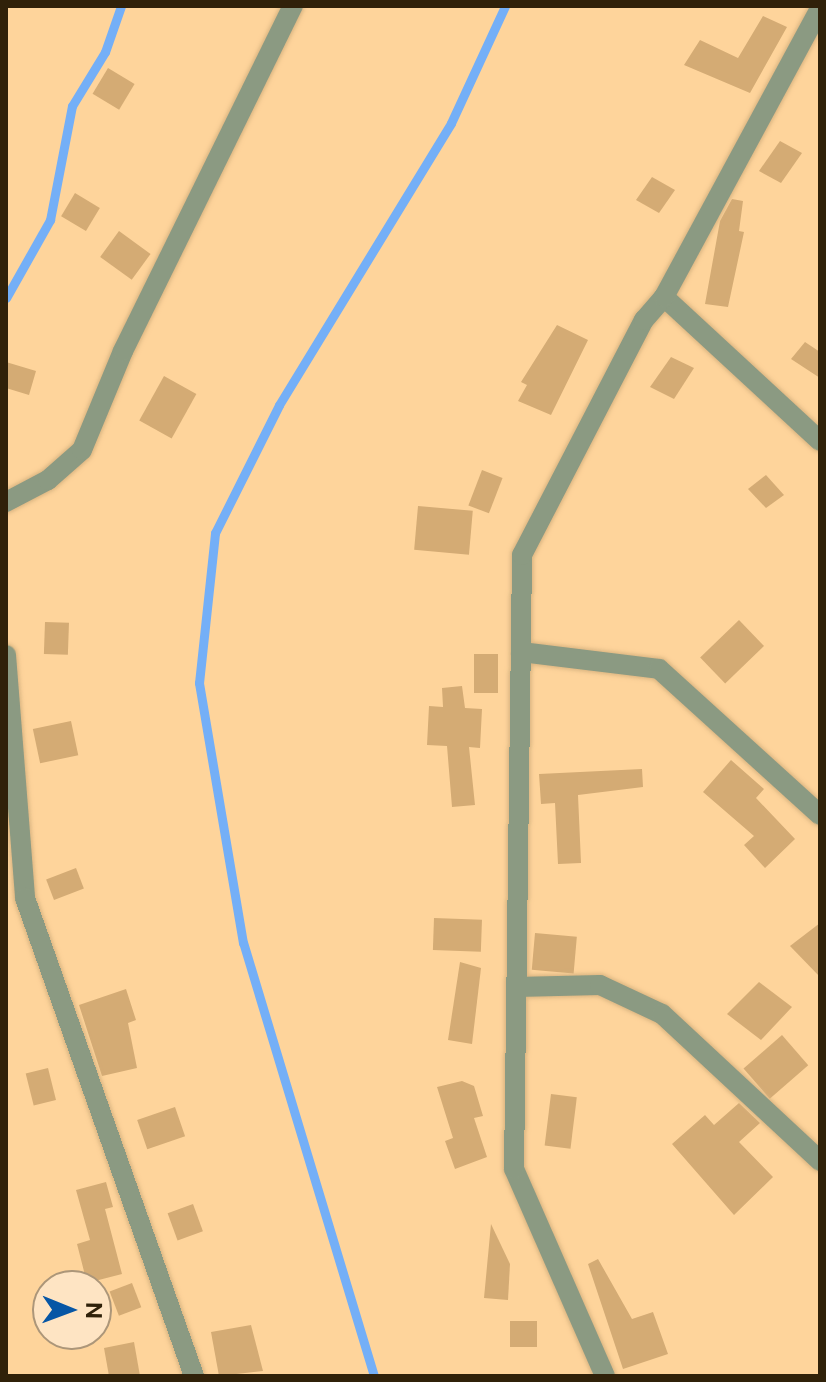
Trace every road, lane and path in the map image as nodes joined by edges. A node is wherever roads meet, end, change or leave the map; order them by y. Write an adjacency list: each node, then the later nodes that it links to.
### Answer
1 (293, 6): 5 (street)
2 (820, 9): 3 (street)
3 (664, 297): 4 (street); 6 (street)
4 (820, 441)
5 (6, 502)
6 (521, 652): 8 (street); 9 (street)
7 (6, 655): 11 (street)
8 (820, 815)
9 (516, 987): 10 (street); 12 (street)
10 (820, 1161)
11 (194, 1376)
12 (605, 1376)

